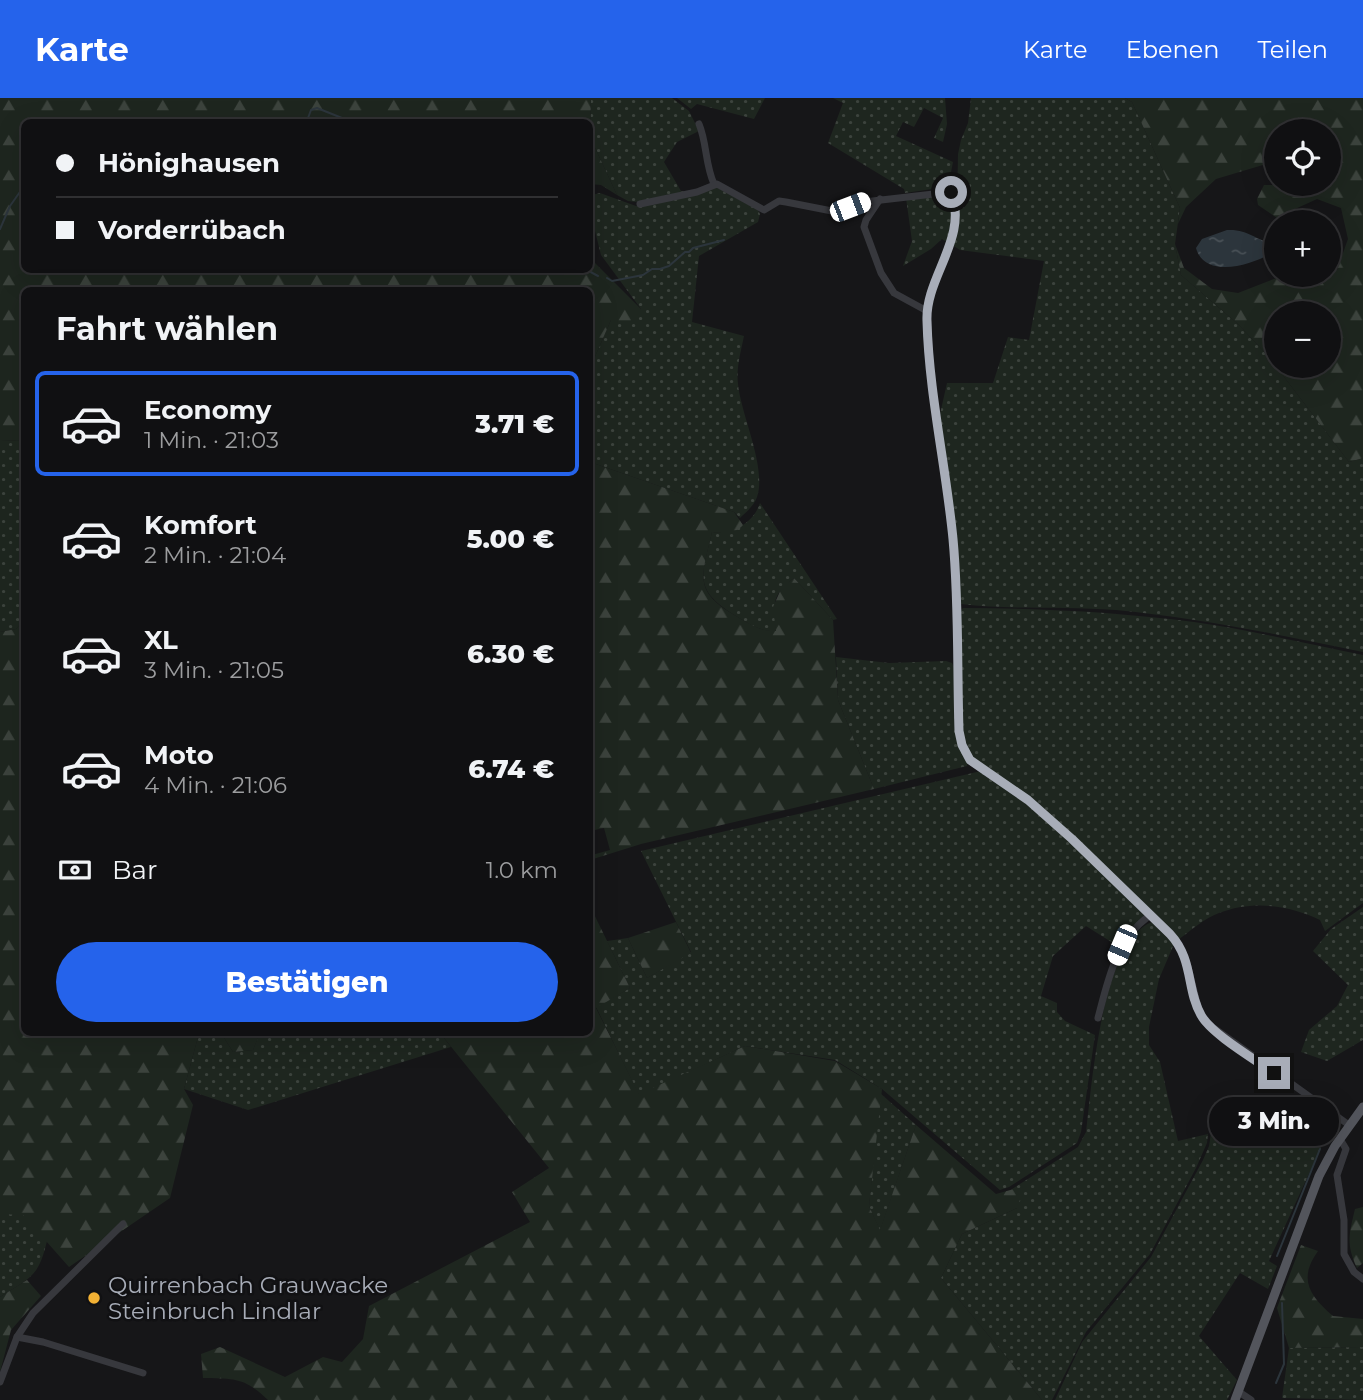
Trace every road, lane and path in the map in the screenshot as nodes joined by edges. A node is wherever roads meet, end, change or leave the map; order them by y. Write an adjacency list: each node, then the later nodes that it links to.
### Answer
1 (699, 124): 2 (street)
2 (714, 184): 3 (street); 4 (street)
3 (880, 200): 5 (street); 5 (street)
4 (640, 204)
5 (927, 311): 6 (street)
6 (1149, 916): 7 (street); 9 (street)
7 (1098, 1018)
8 (1363, 1107): 9 (main road)
9 (1349, 1125): 10 (main road)
10 (1340, 1139): 12 (street); 16 (main road)
11 (123, 1224): 13 (street)
12 (1363, 1279)
13 (17, 1337): 14 (street); 15 (street)
14 (143, 1373)
15 (0, 1382)
16 (1237, 1396): 17 (street)
17 (1251, 1400)

